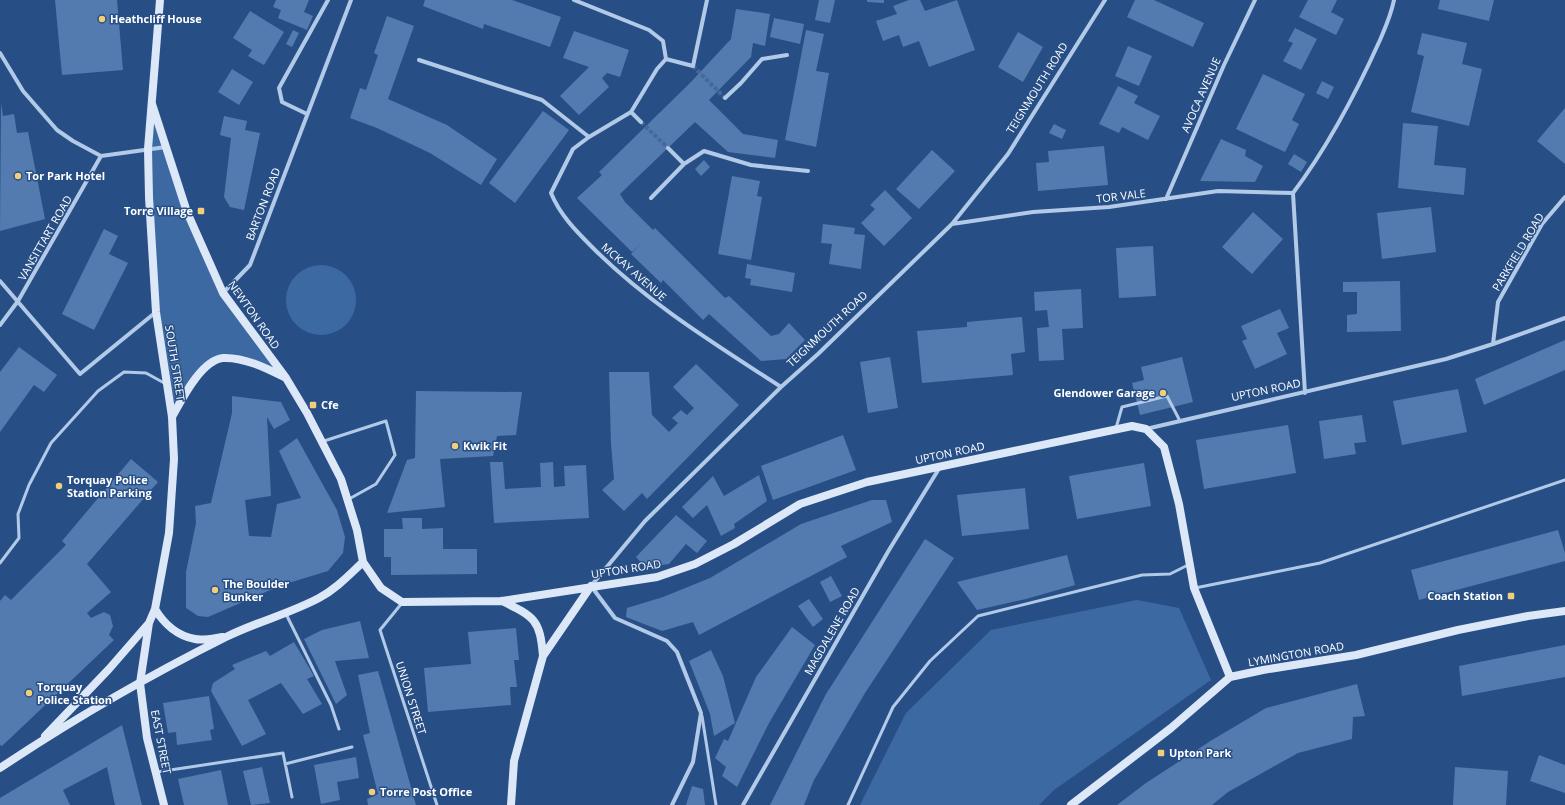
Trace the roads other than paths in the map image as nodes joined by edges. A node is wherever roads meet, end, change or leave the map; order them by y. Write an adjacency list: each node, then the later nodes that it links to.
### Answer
1 (160, 0): 14 (street, NEWTON ROAD)
2 (328, 0): 16 (street)
3 (351, 0): 16 (street, BARTON ROAD)
4 (574, 0): 11 (street)
5 (707, 0): 11 (street)
6 (1105, 0): 29 (street, TEIGNMOUTH ROAD)
7 (1255, 0): 28 (street, AVOCA AVENUE)
8 (1394, 0): 25 (street)
9 (0, 53): 22 (street)
10 (787, 55): 13 (street)
11 (666, 59): 15 (street, MCKAY AVENUE)
12 (419, 60): 18 (street)
13 (725, 98)
14 (152, 104): 19 (street, NEWTON ROAD); 21 (street, SOUTH STREET)
15 (631, 112): 17 (street); 18 (street, MCKAY AVENUE)
16 (307, 114): 31 (street, BARTON ROAD)
17 (641, 122)
18 (589, 137): 39 (street, MCKAY AVENUE)
19 (166, 147): 21 (street); 31 (street, NEWTON ROAD)
20 (668, 148): 23 (street)
21 (148, 149): 22 (street); 33 (street, SOUTH STREET)
22 (101, 156): 32 (street, VANSITTART ROAD)
23 (684, 164): 24 (street); 27 (street)
24 (808, 171)
25 (1293, 193): 28 (street, TOR VALE); 40 (street)
26 (1565, 197): 36 (street, PARKFIELD ROAD)
27 (651, 198)
28 (1166, 199): 29 (street, TOR VALE)
29 (952, 224): 39 (street, TEIGNMOUTH ROAD)
30 (0, 281): 32 (street)
31 (223, 293): 37 (street, NEWTON ROAD)
32 (18, 301): 33 (street); 35 (street, VANSITTART ROAD)
33 (156, 312): 38 (street, SOUTH STREET)
34 (1565, 318): 36 (street, UPTON ROAD)
35 (0, 325)
36 (1493, 344): 40 (street, UPTON ROAD)
37 (286, 378): 41 (street); 45 (street, NEWTON ROAD)
38 (167, 385): 41 (street, SOUTH STREET); 50 (lane)
39 (781, 387): 52 (street, TEIGNMOUTH ROAD)
40 (1305, 393): 42 (street, UPTON ROAD)
41 (172, 417): 56 (street, SOUTH STREET)
42 (1180, 421): 43 (lane); 44 (street, UPTON ROAD)
43 (1116, 429): 44 (street, UPTON ROAD); 46 (street, UPTON ROAD)
44 (1146, 429): 51 (street)
45 (322, 442): 48 (street, NEWTON ROAD); 48 (lane)
46 (940, 466): 52 (street, UPTON ROAD); 77 (street, MAGDALENE ROAD)
47 (1565, 480): 53 (lane)
48 (347, 500): 49 (street, NEWTON ROAD)
49 (363, 562): 54 (street); 58 (street)
50 (0, 563)
51 (1190, 564): 53 (street); 78 (lane)
52 (591, 586): 55 (street, UPTON ROAD); 61 (street, TEIGNMOUTH ROAD); 64 (street)
53 (1194, 588): 62 (street)
54 (402, 602): 55 (street, UPTON ROAD); 73 (lane, UNION STREET)
55 (502, 602): 61 (street, TEIGNMOUTH ROAD)
56 (156, 609): 59 (street, SOUTH STREET); 60 (street)
57 (1565, 611): 62 (street, LYMINGTON ROAD)
58 (285, 612): 60 (street); 65 (lane)
59 (149, 623): 63 (street, SOUTH STREET); 66 (street, SOUTH STREET)
60 (228, 636): 63 (street)
61 (543, 656): 74 (street, TEIGNMOUTH ROAD)
62 (1230, 677): 79 (street, LYMINGTON ROAD)
63 (140, 683): 66 (street, SOUTH STREET); 70 (street, EAST STREET)
64 (701, 713): 75 (street); 76 (lane)
65 (339, 729)
66 (39, 742): 69 (street, SOUTH STREET)
67 (352, 747): 68 (lane)
68 (285, 764): 70 (lane); 71 (lane)
69 (0, 768)
70 (155, 772): 72 (street, EAST STREET)
71 (292, 797)
72 (164, 805)
73 (437, 805)
74 (511, 805)
75 (672, 805)
76 (716, 805)
77 (743, 805)
78 (848, 805)
79 (1071, 805)

